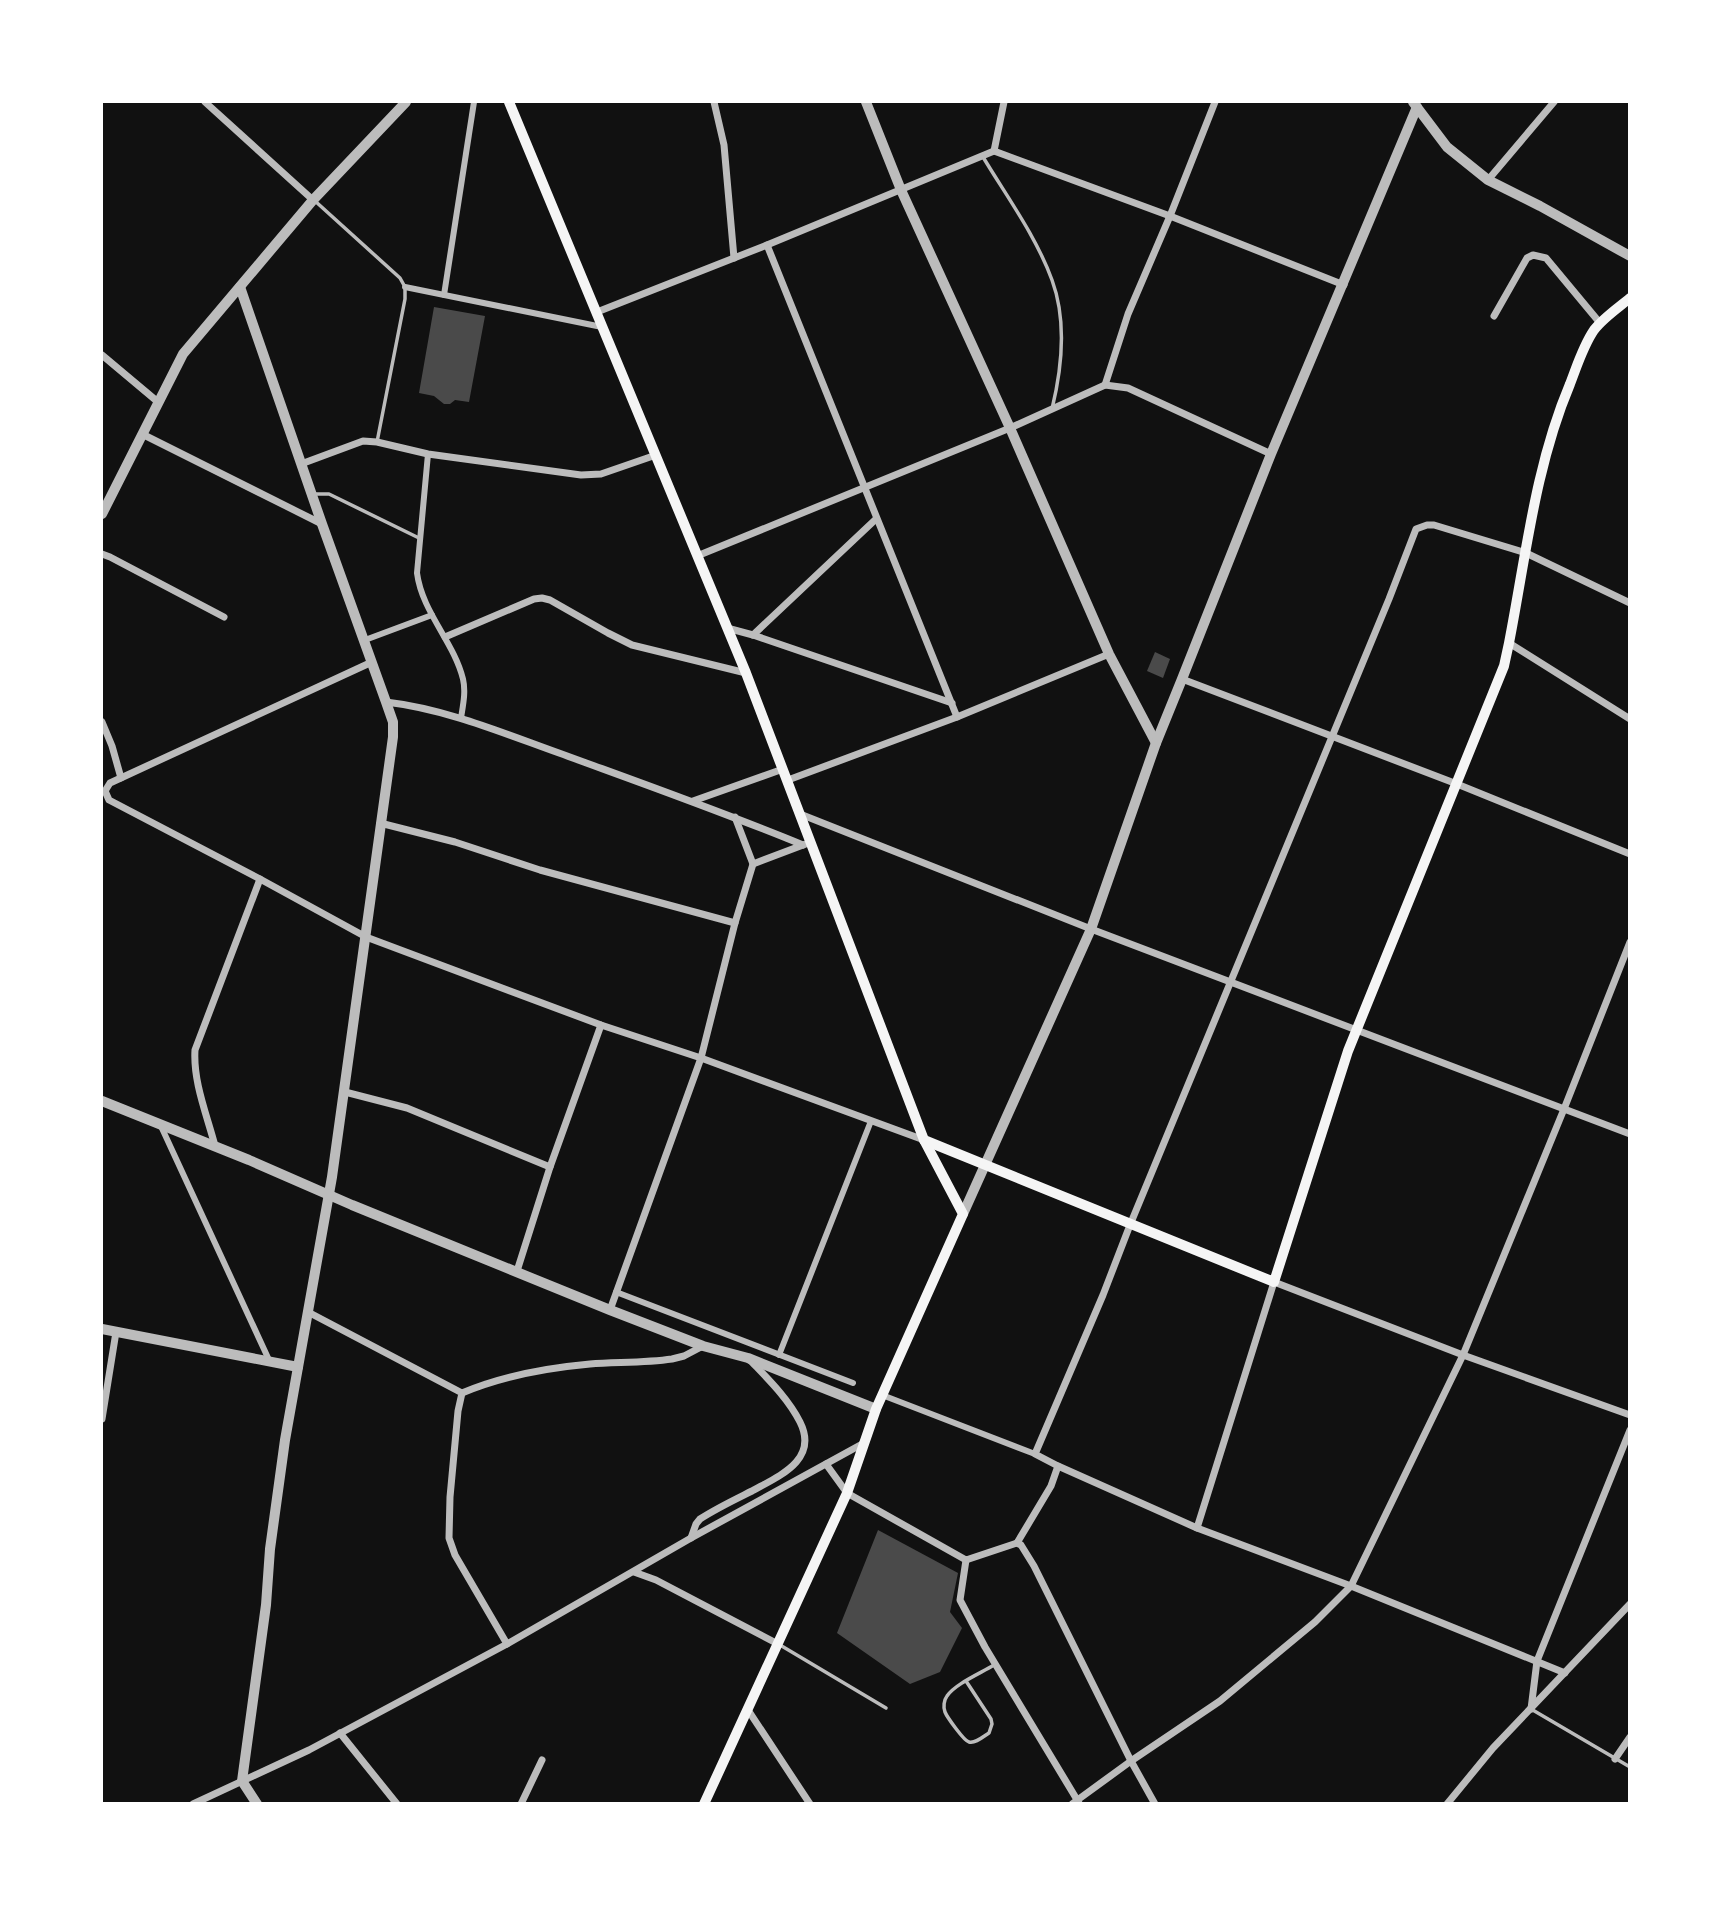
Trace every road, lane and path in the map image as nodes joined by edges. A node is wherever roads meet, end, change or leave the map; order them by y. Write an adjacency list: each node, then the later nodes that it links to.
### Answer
1 (205, 102): 15 (street)
2 (406, 102): 15 (street)
3 (474, 102): 23 (street)
4 (509, 102): 25 (main road)
5 (714, 102): 19 (street)
6 (866, 102): 14 (street)
7 (1004, 102): 11 (street)
8 (1215, 102): 16 (street)
9 (1554, 102): 13 (street)
10 (1415, 104): 13 (street); 20 (street)
11 (994, 151): 12 (street); 16 (street)
12 (982, 155): 14 (street); 32 (lane)
13 (1488, 180): 18 (street)
14 (901, 190): 17 (street); 33 (street)
15 (313, 200): 21 (street); 22 (lane)
16 (1170, 216): 20 (street); 30 (street)
17 (767, 245): 19 (street); 40 (street)
18 (1629, 256)
19 (733, 258): 25 (street)
20 (1344, 285): 37 (street)
21 (240, 287): 31 (street); 39 (street)
22 (405, 287): 23 (street); 35 (lane)
23 (444, 295): 28 (street)
24 (1629, 298): 27 (main road)
25 (597, 312): 28 (main road)
26 (1493, 316): 27 (street)
27 (1600, 323): 46 (main road)
28 (603, 327): 38 (main road)
29 (102, 355): 31 (street)
30 (1105, 385): 32 (street); 37 (street)
31 (158, 402): 34 (street)
32 (1052, 410): 33 (street)
33 (1010, 428): 40 (street); 57 (street)
34 (142, 434): 42 (street); 44 (street)
35 (377, 442): 36 (street); 39 (street)
36 (428, 454): 38 (street); 45 (street)
37 (1271, 454): 60 (street)
38 (656, 455): 48 (main road)
39 (301, 464): 41 (street)
40 (864, 489): 43 (street); 48 (street)
41 (312, 494): 44 (street); 45 (lane)
42 (102, 514)
43 (876, 519): 53 (street); 62 (street)
44 (322, 524): 55 (street)
45 (421, 539): 50 (street)
46 (1526, 553): 49 (street); 56 (main road); 67 (street)
47 (102, 554): 51 (street)
48 (698, 556): 52 (main road)
49 (1629, 603)
50 (432, 615): 54 (street); 55 (street)
51 (224, 617)
52 (727, 628): 53 (street); 59 (main road)
53 (753, 635): 62 (street)
54 (445, 637): 59 (street); 64 (street)
55 (365, 640): 58 (street)
56 (1509, 643): 65 (street); 72 (main road)
57 (1109, 654): 63 (street); 68 (street)
58 (372, 662): 61 (street); 70 (street)
59 (746, 673): 69 (main road)
60 (1182, 678): 67 (street); 68 (street)
61 (386, 702): 64 (street); 76 (street)
62 (952, 704): 63 (street)
63 (957, 717): 71 (street)
64 (461, 718): 73 (street)
65 (1629, 719)
66 (102, 722): 70 (street)
67 (1332, 737): 72 (street); 85 (street)
68 (1156, 743): 82 (street)
69 (783, 769): 71 (main road); 73 (street)
70 (121, 778): 80 (street)
71 (788, 780): 74 (main road)
72 (1457, 784): 78 (street); 87 (main road)
73 (693, 802): 75 (street)
74 (800, 814): 77 (main road); 82 (street)
75 (735, 817): 77 (street); 79 (street)
76 (380, 823): 81 (street); 83 (street)
77 (807, 843): 79 (street); 95 (main road)
78 (1629, 854)
79 (753, 864): 81 (street)
80 (260, 879): 83 (street); 96 (street)
81 (735, 923): 88 (street)
82 (1091, 929): 85 (street); 97 (street)
83 (366, 937): 86 (street); 89 (street)
84 (1629, 942): 91 (street)
85 (1231, 982): 87 (street); 101 (street)
86 (601, 1025): 88 (street); 98 (street)
87 (1357, 1030): 91 (street); 103 (main road)
88 (701, 1058): 92 (street); 104 (street)
89 (345, 1092): 98 (street); 99 (street)
90 (102, 1101): 93 (street)
91 (1564, 1109): 94 (street); 111 (street)
92 (871, 1121): 95 (street); 110 (street)
93 (160, 1124): 96 (street); 113 (street)
94 (1629, 1134)
95 (924, 1140): 97 (main road); 100 (main road)
96 (215, 1146): 99 (street)
97 (984, 1164): 100 (street); 101 (main road)
98 (550, 1167): 102 (street)
99 (329, 1196): 102 (street); 106 (street)
100 (962, 1213): 117 (main road)
101 (1130, 1224): 103 (main road); 123 (street)
102 (517, 1272): 105 (street)
103 (1274, 1282): 111 (street); 127 (street)
104 (616, 1292): 105 (street); 110 (street)
105 (610, 1310): 109 (street)
106 (308, 1312): 114 (street); 116 (street)
107 (102, 1329): 108 (street)
108 (116, 1332): 113 (street); 120 (street)
109 (702, 1346): 112 (street); 116 (street)
110 (779, 1355): 115 (street)
111 (1463, 1355): 119 (street); 132 (street)
112 (748, 1358): 118 (street); 128 (street)
113 (270, 1360): 114 (street)
114 (298, 1367): 149 (street)
115 (853, 1383)
116 (462, 1393): 134 (street)
117 (882, 1395): 118 (main road); 123 (street)
118 (876, 1409): 122 (main road)
119 (1629, 1415)
120 (102, 1419)
121 (1629, 1430): 136 (street)
122 (865, 1443): 124 (street); 126 (main road)
123 (1035, 1454): 125 (street)
124 (827, 1464): 126 (street); 128 (street)
125 (1058, 1466): 127 (street); 129 (street)
126 (847, 1493): 130 (street); 135 (main road)
127 (1197, 1528): 132 (street)
128 (691, 1538): 131 (street)
129 (1017, 1543): 130 (street); 147 (street)
130 (966, 1560): 137 (street)
131 (634, 1572): 134 (street); 135 (street)
132 (1351, 1586): 136 (street); 147 (street)
133 (1629, 1604): 138 (street)
134 (507, 1644): 143 (street)
135 (778, 1644): 140 (lane); 142 (main road)
136 (1537, 1661): 138 (street); 141 (street)
137 (996, 1664): 139 (lane); 150 (street)
138 (1565, 1673): 141 (street)
139 (966, 1681): 139 (lane)
140 (886, 1708)
141 (1531, 1709): 145 (lane); 158 (street)
142 (748, 1710): 155 (main road); 156 (street)
143 (340, 1733): 149 (street); 153 (street)
144 (1629, 1737): 145 (street)
145 (1615, 1759): 148 (lane)
146 (542, 1760): 154 (street)
147 (1131, 1761): 150 (street); 157 (street)
148 (1629, 1767)
149 (242, 1781): 151 (street); 152 (street)
150 (1076, 1802)
151 (193, 1804)
152 (257, 1804)
153 (397, 1804)
154 (521, 1804)
155 (704, 1804)
156 (810, 1804)
157 (1155, 1804)
158 (1447, 1804)

